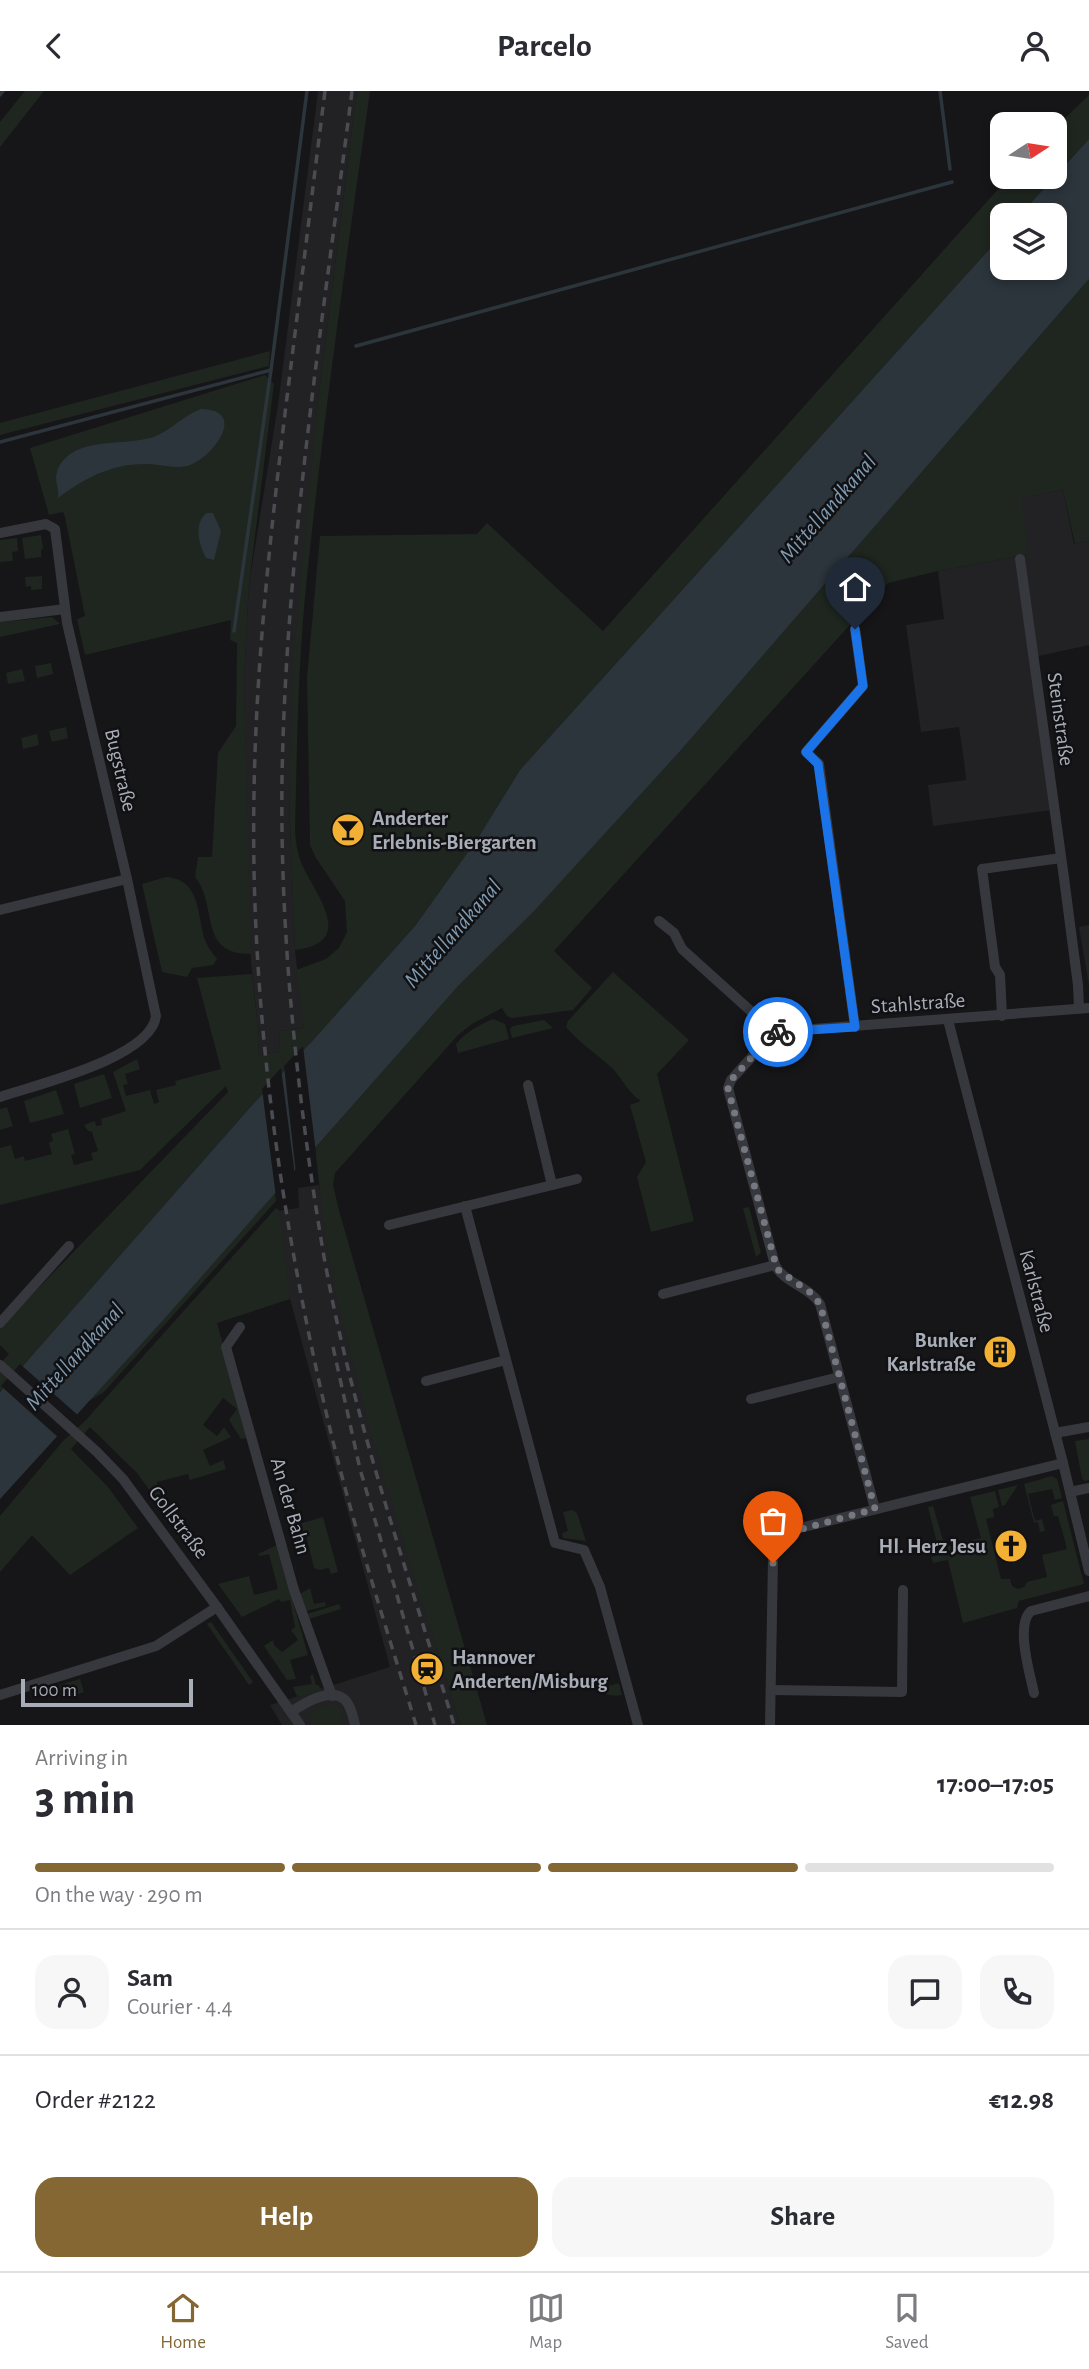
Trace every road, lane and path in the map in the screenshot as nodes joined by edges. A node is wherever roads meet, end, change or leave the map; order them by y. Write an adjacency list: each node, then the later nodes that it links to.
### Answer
1 (0, 533): 3 (street, Bugstraße)
2 (1020, 559): 6 (street, Steinstraße)
3 (65, 609): 4 (street); 7 (street, Bugstraße)
4 (0, 617)
5 (855, 629): 13 (street)
6 (1061, 858): 10 (street, Steinstraße); 11 (street)
7 (127, 879): 8 (street); 16 (street, Bugstraße)
8 (0, 910)
9 (659, 921): 14 (street)
10 (1084, 1008): 11 (street, Stahlstraße)
11 (1002, 1016): 12 (street, Stahlstraße)
12 (948, 1020): 13 (street, Stahlstraße); 32 (street, Karlstraße)
13 (855, 1027): 14 (street, Stahlstraße)
14 (774, 1033): 22 (street)
15 (527, 1086): 18 (street)
16 (0, 1097)
17 (577, 1179): 18 (street)
18 (552, 1185): 19 (street)
19 (465, 1206): 20 (street); 26 (street)
20 (389, 1224)
21 (69, 1246): 24 (street)
22 (775, 1265): 23 (street); 28 (street)
23 (663, 1294)
24 (0, 1323)
25 (240, 1328): 44 (street, An der Bahn)
26 (506, 1360): 29 (street); 48 (street)
27 (0, 1365): 40 (street, Gollstraße)
28 (839, 1377): 30 (street); 36 (street)
29 (426, 1381)
30 (751, 1399)
31 (1089, 1427): 32 (street)
32 (1055, 1433): 33 (street, Karlstraße)
33 (1063, 1462): 35 (street, Karlstraße); 36 (street)
34 (1089, 1488): 35 (street)
35 (1070, 1492): 37 (street, Karlstraße)
36 (875, 1509): 41 (street)
37 (1089, 1571)
38 (903, 1590): 41 (street)
39 (1089, 1596): 42 (street)
40 (217, 1607): 43 (street); 45 (street, Gollstraße)
41 (771, 1690): 49 (street)
42 (1034, 1693)
43 (0, 1695)
44 (332, 1696): 45 (street); 47 (street, An der Bahn)
45 (291, 1712): 46 (street, Gollstraße)
46 (300, 1725)
47 (355, 1725)
48 (638, 1725)
49 (771, 1725)

